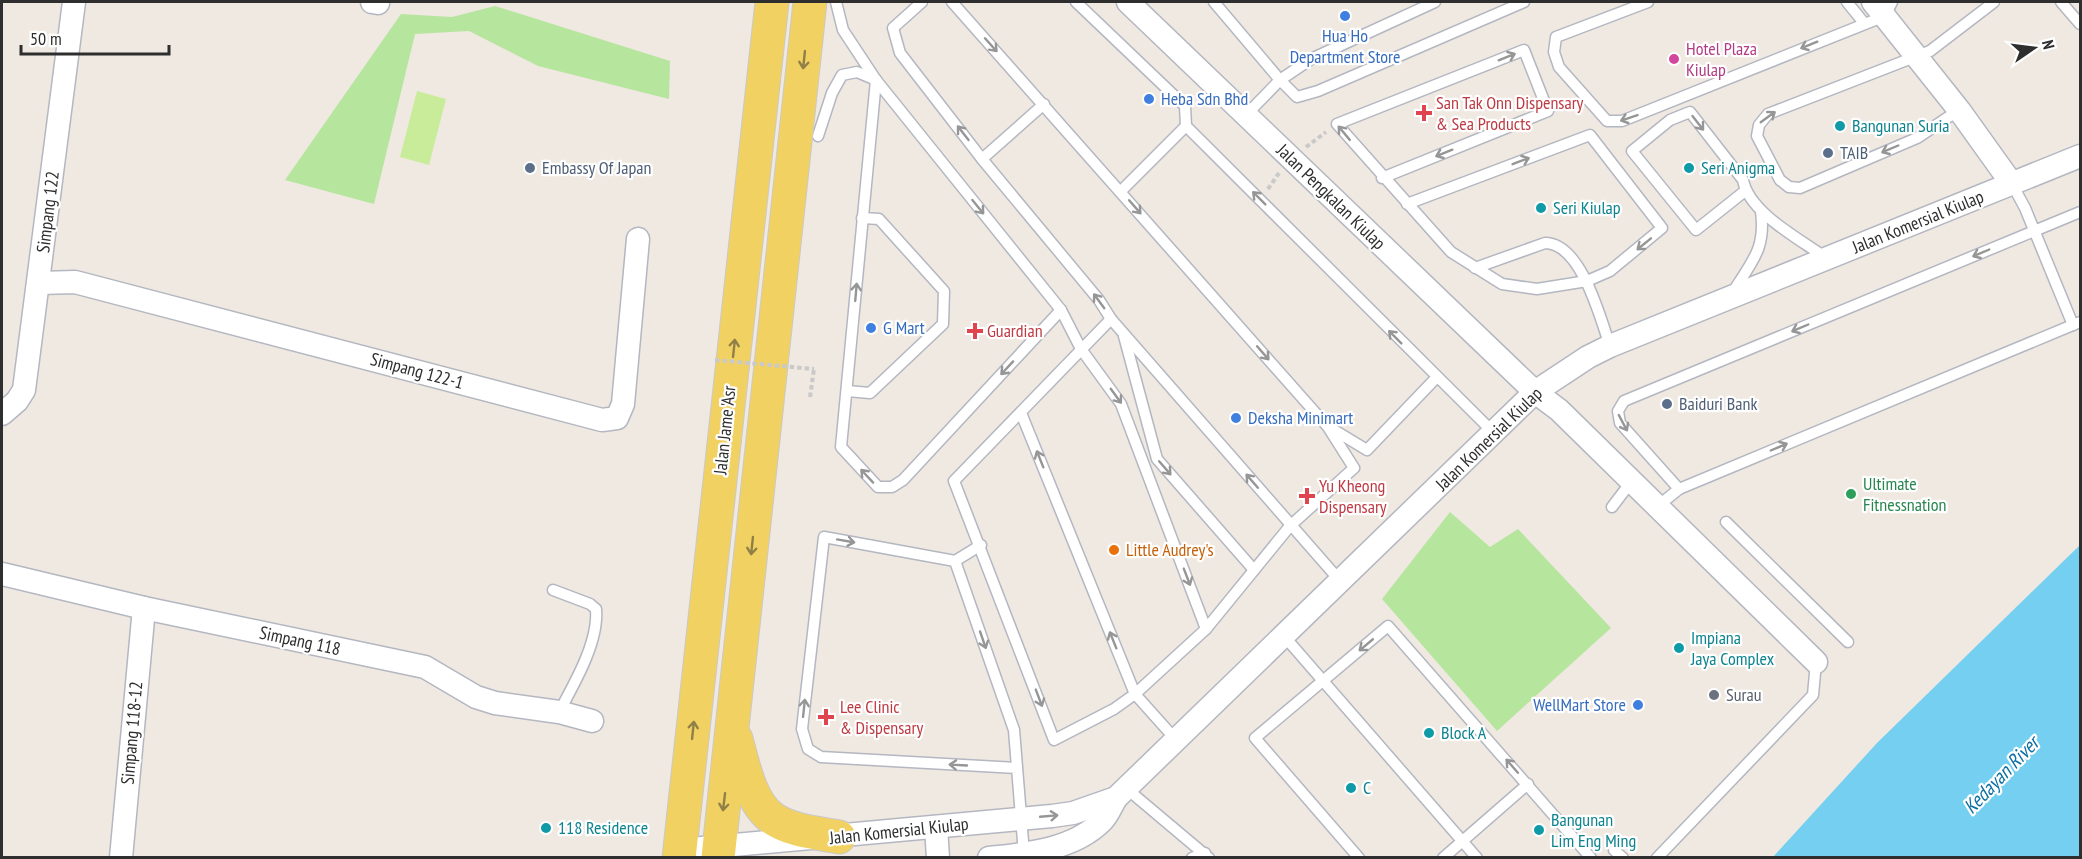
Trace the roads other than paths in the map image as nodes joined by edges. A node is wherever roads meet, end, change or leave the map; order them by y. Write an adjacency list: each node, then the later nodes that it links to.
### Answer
1 (74, 2): 41 (street, Simpang 122)
2 (772, 2): 88 (main road, Jalan Jame 'Asr, one-way to 2)
3 (810, 2): 60 (main road, one-way to 60)
4 (835, 2): 19 (lane); 25 (main road)
5 (922, 2): 27 (lane, one-way to 5)
6 (952, 2): 21 (lane, one-way to 21)
7 (1076, 2): 24 (lane)
8 (1128, 2): 23 (street, Jalan Pengkalan Kiulap)
9 (1218, 2): 20 (lane)
10 (1435, 2): 20 (lane)
11 (1524, 2): 20 (lane)
12 (1648, 2): 16 (lane, one-way to 12)
13 (1847, 2): 16 (lane)
14 (1994, 2): 18 (lane)
15 (2061, 2): 17 (lane)
16 (1878, 11): 18 (street)
17 (2080, 24)
18 (1917, 57): 22 (street); 22 (lane, one-way to 18)
19 (876, 80): 25 (lane); 35 (lane); 43 (lane, one-way to 43)
20 (1280, 80): 23 (lane)
21 (1044, 104): 27 (lane); 30 (lane)
22 (1959, 110): 29 (street)
23 (1247, 114): 51 (street, Jalan Pengkalan Kiulap)
24 (1186, 126): 30 (lane); 49 (lane, one-way to 24)
25 (818, 136): 60 (main road)
26 (2080, 156): 29 (street, Jalan Komersial Kiulap)
27 (982, 159): 44 (lane, one-way to 27)
28 (1382, 178): 28 (lane, one-way to 28); 32 (lane)
29 (2012, 183): 36 (lane); 38 (street, Jalan Komersial Kiulap)
30 (1121, 191): 54 (lane, one-way to 54)
31 (1745, 191): 31 (lane, one-way to 31); 33 (lane)
32 (1407, 204): 39 (lane); 40 (lane, one-way to 40)
33 (1761, 211): 38 (lane); 42 (lane)
34 (2080, 212): 36 (lane)
35 (862, 218): 50 (lane, one-way to 35); 50 (lane)
36 (2035, 231): 45 (lane); 57 (lane, one-way to 57)
37 (638, 239): 41 (street, Simpang 122-1)
38 (1828, 259): 42 (street, Jalan Komersial Kiulap)
39 (1475, 268): 40 (lane); 40 (lane)
40 (1587, 281): 47 (lane)
41 (39, 283): 53 (street, Simpang 122)
42 (1729, 298): 47 (street, Jalan Komersial Kiulap)
43 (1061, 310): 48 (lane); 50 (lane, one-way to 50)
44 (1111, 319): 46 (lane); 48 (lane)
45 (2077, 324): 57 (lane, one-way to 45)
46 (1123, 333): 62 (lane, one-way to 46); 65 (lane, one-way to 65)
47 (1610, 346): 51 (street, Jalan Komersial Kiulap)
48 (1081, 349): 52 (lane); 70 (lane, one-way to 70)
49 (1436, 378): 54 (lane); 55 (lane)
50 (847, 391)
51 (1535, 392): 55 (street, Jalan Komersial Kiulap); 56 (street, Jalan Pengkalan Kiulap)
52 (1021, 413): 63 (lane); 75 (lane, one-way to 52)
53 (2, 414)
54 (1328, 426): 62 (lane)
55 (1493, 432): 67 (street, Jalan Komersial Kiulap)
56 (1632, 482): 58 (street, Jalan Pengkalan Kiulap); 59 (lane)
57 (1679, 489): 58 (lane)
58 (1658, 506): 73 (street, Jalan Pengkalan Kiulap)
59 (1612, 507)
60 (756, 511): 78 (main road, one-way to 78)
61 (1726, 522): 72 (lane)
62 (1290, 526): 65 (lane); 67 (lane)
63 (981, 545): 64 (lane); 75 (lane, one-way to 75)
64 (955, 561): 80 (lane, one-way to 80); 80 (lane, one-way to 64)
65 (1254, 570): 70 (lane)
66 (2, 574): 69 (street, Simpang 118)
67 (1341, 582): 71 (street, Jalan Komersial Kiulap)
68 (553, 590): 76 (lane)
69 (144, 608): 76 (street, Simpang 118); 91 (street, Simpang 118-12)
70 (1206, 629): 75 (lane)
71 (1284, 636): 74 (lane); 79 (street, Jalan Komersial Kiulap)
72 (1848, 642)
73 (1816, 662): 99 (lane)
74 (1323, 681): 81 (lane, one-way to 74); 86 (lane); 95 (lane)
75 (1135, 694): 79 (lane)
76 (559, 712): 77 (street, Simpang 118)
77 (592, 721)
78 (732, 729): 85 (main road); 87 (main road, one-way to 87)
79 (1177, 741): 82 (street, Jalan Komersial Kiulap)
80 (1017, 768): 83 (lane)
81 (1528, 784): 86 (lane); 98 (lane)
82 (1121, 793): 83 (street, Jalan Komersial Kiulap, one-way to 82); 89 (street, Jalan Komersial Kiulap); 90 (lane)
83 (1021, 818): 84 (street, Jalan Komersial Kiulap); 89 (lane)
84 (936, 827): 85 (street, Jalan Komersial Kiulap); 92 (street)
85 (839, 837): 87 (street, Jalan Komersial Kiulap)
86 (1462, 841): 96 (lane); 97 (lane)
87 (718, 852): 88 (street, Jalan Komersial Kiulap)
88 (679, 854)
89 (1024, 854): 93 (street, Jalan Komersial Kiulap)
90 (1207, 855): 94 (lane)
91 (121, 858)
92 (938, 858)
93 (989, 858)
94 (1192, 858)
95 (1359, 858)
96 (1443, 858)
97 (1477, 858)
98 (1591, 858)
99 (1657, 858)

